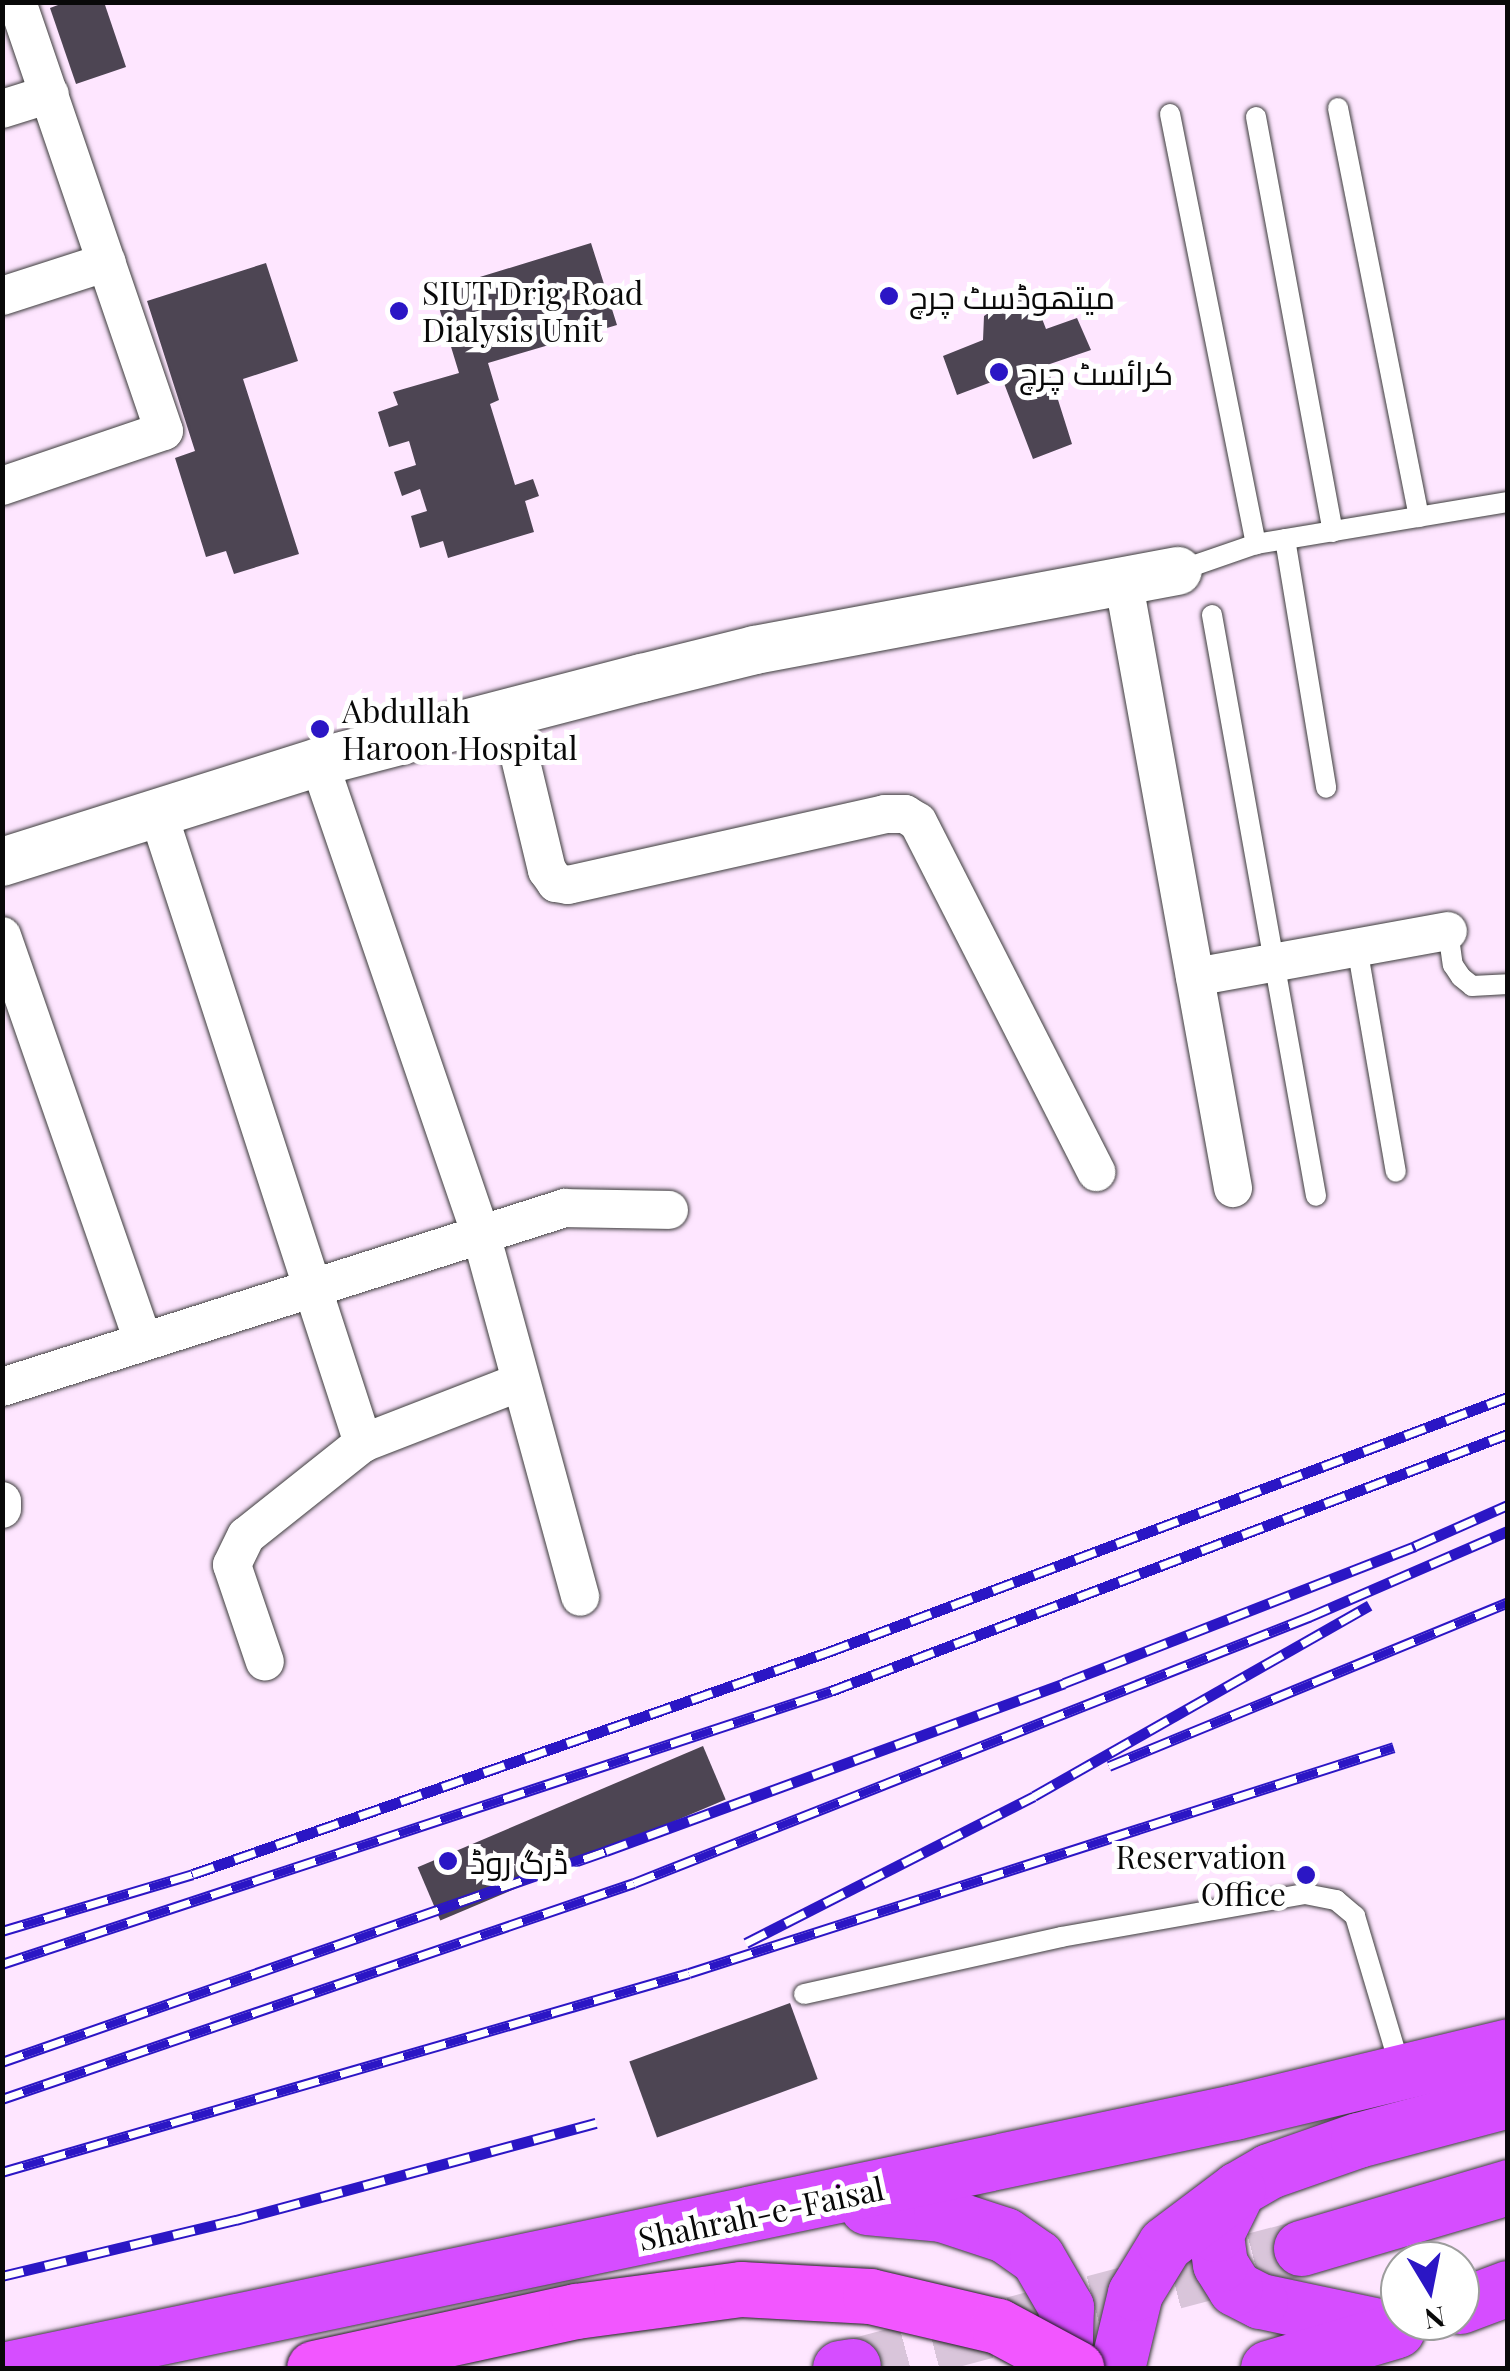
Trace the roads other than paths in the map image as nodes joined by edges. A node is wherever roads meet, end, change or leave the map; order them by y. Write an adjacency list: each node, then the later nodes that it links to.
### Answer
1 (17, 2): 2 (street)
2 (50, 94): 4 (street); 7 (street)
3 (1338, 108): 11 (lane)
4 (2, 109)
5 (1170, 114): 14 (lane)
6 (1256, 117): 12 (lane)
7 (107, 262): 8 (street); 9 (street)
8 (2, 296)
9 (2, 486)
10 (1508, 502): 11 (lane)
11 (1419, 517): 12 (lane)
12 (1333, 532): 13 (lane)
13 (1285, 539): 14 (lane); 20 (lane)
14 (1256, 544): 15 (lane)
15 (1178, 570): 16 (street)
16 (1123, 580): 18 (street); 27 (street)
17 (1212, 615): 26 (lane)
18 (509, 712): 19 (street); 29 (street)
19 (319, 762): 21 (street); 34 (street)
20 (1326, 788)
21 (158, 813): 22 (street); 35 (street)
22 (2, 862)
23 (1448, 931): 25 (street); 28 (lane)
24 (2, 936): 36 (street)
25 (1357, 947): 26 (street); 30 (lane)
26 (1273, 963): 27 (street); 32 (lane)
27 (1194, 976): 31 (street)
28 (1508, 984)
29 (1096, 1172)
30 (1396, 1172)
31 (1233, 1188)
32 (1316, 1196)
33 (670, 1210): 34 (street)
34 (480, 1234): 35 (street); 37 (street)
35 (310, 1286): 36 (street); 39 (street)
36 (144, 1341): 38 (street)
37 (520, 1382): 39 (street); 42 (street)
38 (2, 1388)
39 (363, 1443): 43 (street)
40 (2, 1501): 41 (street)
41 (2, 1509)
42 (580, 1597)
43 (264, 1662)
44 (804, 1994): 46 (lane)
45 (1508, 2046): 46 (highway, Shahrah-e-Faisal)
46 (1402, 2072): 50 (highway, Shahrah-e-Faisal)
47 (1508, 2100): 49 (highway)
48 (1508, 2186): 51 (highway)
49 (1238, 2189): 54 (highway); 60 (highway)
50 (814, 2202): 56 (highway, Shahrah-e-Faisal); 58 (highway)
51 (1301, 2248)
52 (1508, 2288): 53 (highway)
53 (1480, 2298)
54 (1380, 2320)
55 (1380, 2334): 61 (highway)
56 (12, 2368)
57 (314, 2368): 59 (main road, bridge)
58 (1048, 2368)
59 (1076, 2368)
60 (1117, 2368)
61 (1268, 2368)

